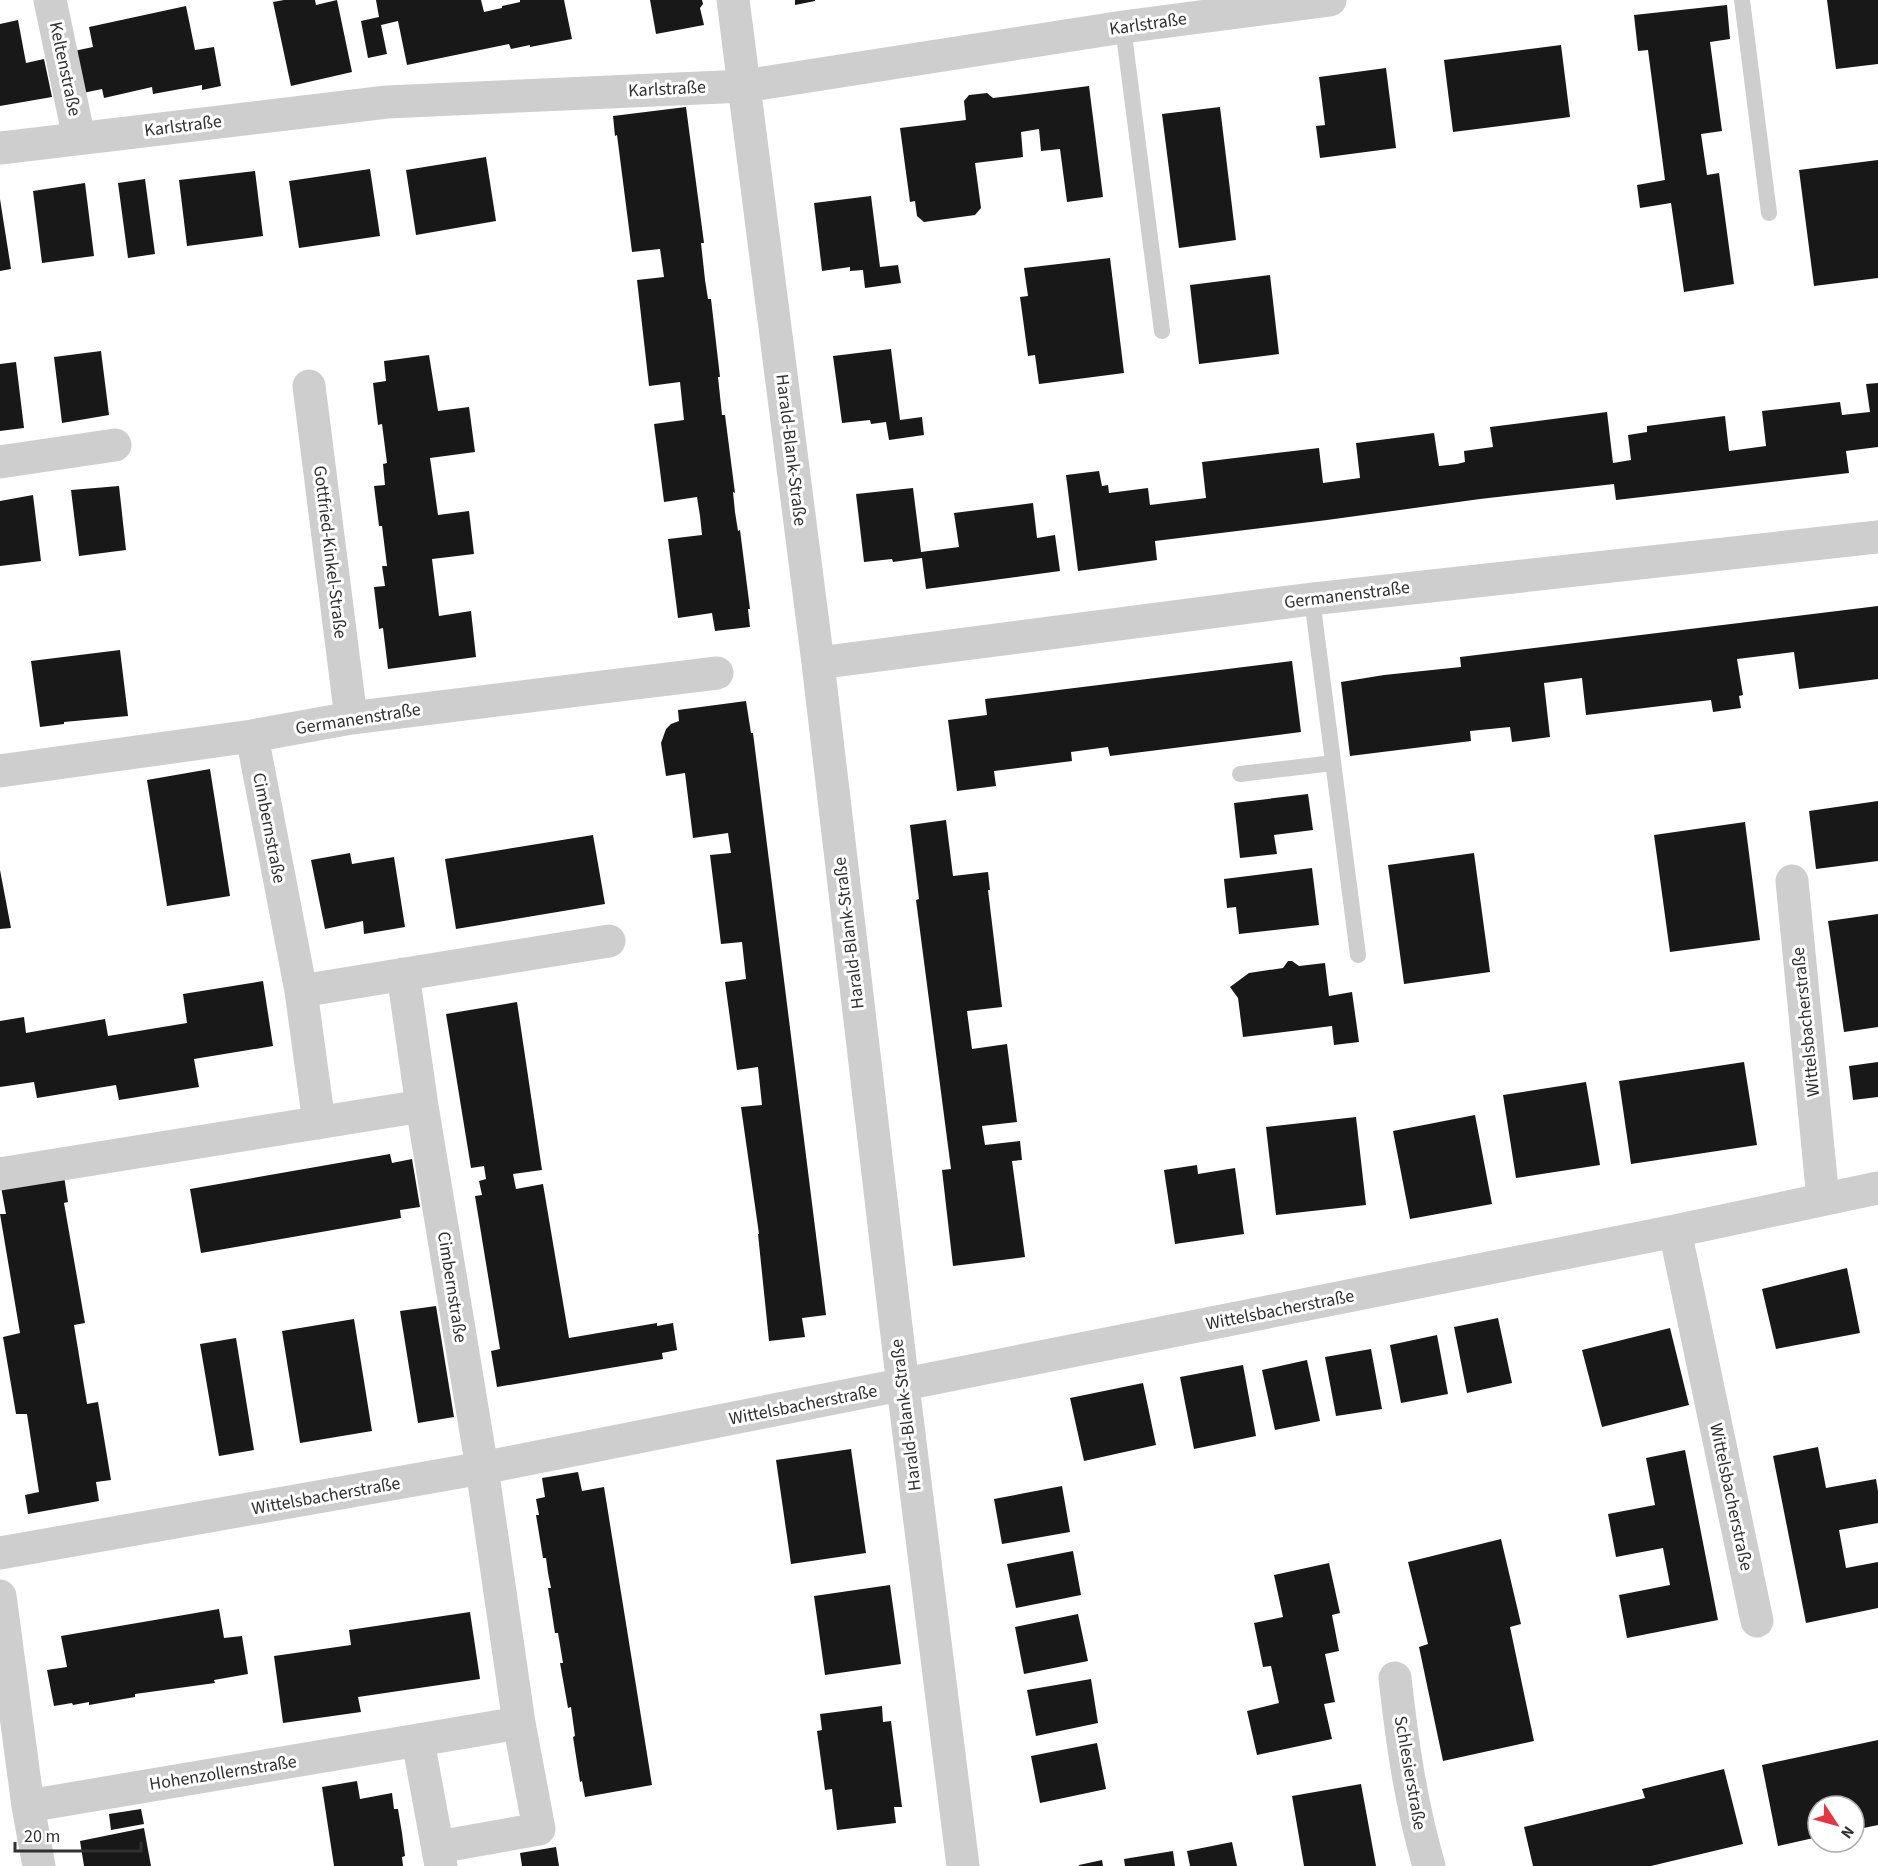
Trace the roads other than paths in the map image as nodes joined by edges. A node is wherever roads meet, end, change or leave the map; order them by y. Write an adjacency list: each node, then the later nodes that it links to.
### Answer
1 (50, 0): 7 (street, Keltenstraße)
2 (734, 0): 6 (street, Harald-Blank-Straße)
3 (1330, 0): 5 (street, Karlstraße)
4 (1742, 0): 9 (lane)
5 (1123, 27): 6 (street, Karlstraße); 10 (lane)
6 (744, 86): 7 (street, Karlstraße); 16 (street, Harald-Blank-Straße)
7 (79, 138): 8 (street, Karlstraße)
8 (0, 148)
9 (1769, 213)
10 (1162, 331)
11 (309, 386): 18 (street, Gottfried-Kinkel-Straße)
12 (115, 446): 13 (street)
13 (0, 462)
14 (1878, 537): 15 (street, Germanenstraße)
15 (1312, 599): 16 (street, Germanenstraße); 20 (lane)
16 (818, 663): 34 (street, Harald-Blank-Straße)
17 (717, 673): 18 (street, Germanenstraße)
18 (351, 718): 19 (street, Germanenstraße)
19 (252, 736): 21 (street, Germanenstraße); 27 (street, Cimbernstraße)
20 (1333, 763): 22 (lane); 25 (lane)
21 (0, 771)
22 (1240, 774)
23 (1792, 880): 32 (street, Wittelsbacherstraße)
24 (609, 942): 26 (street)
25 (1358, 955)
26 (404, 974): 27 (street); 28 (street, Cimbernstraße)
27 (301, 991): 29 (street, Cimbernstraße)
28 (422, 1106): 29 (street); 35 (street, Cimbernstraße)
29 (319, 1123): 30 (street)
30 (0, 1174)
31 (1878, 1188): 32 (street, Wittelsbacherstraße)
32 (1823, 1199): 33 (street, Wittelsbacherstraße)
33 (1675, 1232): 34 (street, Wittelsbacherstraße); 38 (street, Wittelsbacherstraße)
34 (903, 1386): 35 (street, Wittelsbacherstraße); 45 (street, Harald-Blank-Straße)
35 (482, 1468): 36 (street, Wittelsbacherstraße); 40 (street)
36 (0, 1553)
37 (0, 1596): 42 (street)
38 (1757, 1621)
39 (1395, 1678): 46 (street, Schlesierstraße)
40 (519, 1723): 41 (street, Hohenzollernstraße); 43 (street)
41 (418, 1740): 42 (street, Hohenzollernstraße); 43 (street)
42 (28, 1806): 44 (street)
43 (440, 1857)
44 (39, 1866)
45 (963, 1866)
46 (1429, 1866)

